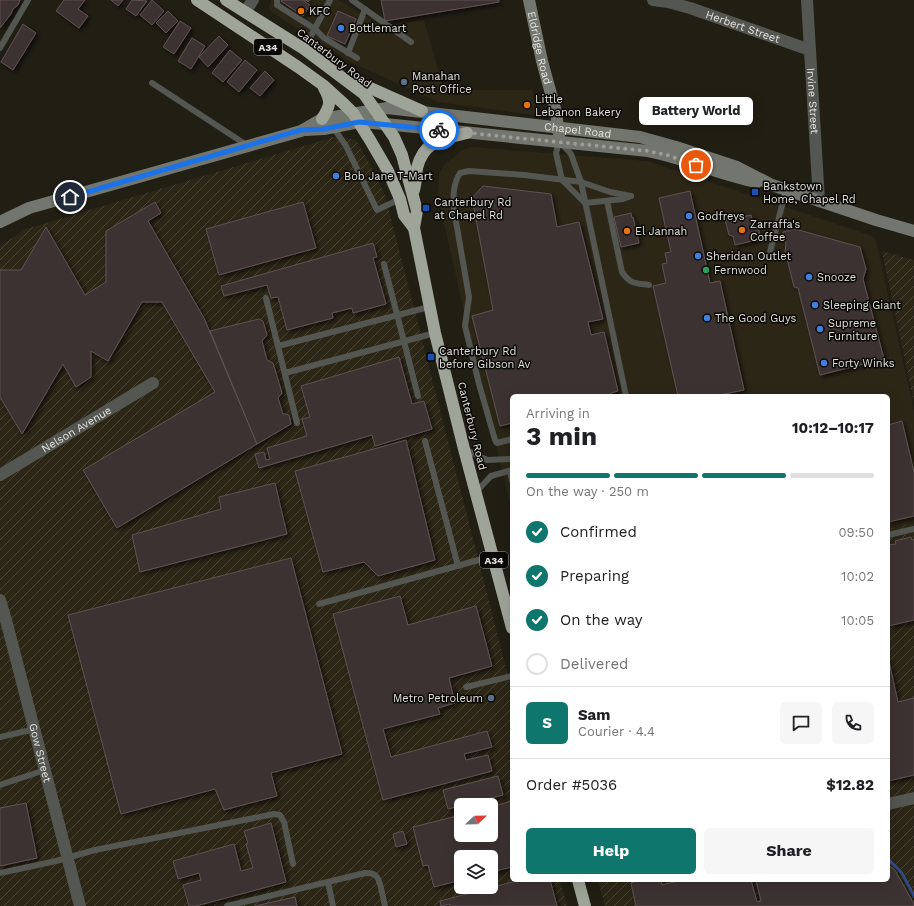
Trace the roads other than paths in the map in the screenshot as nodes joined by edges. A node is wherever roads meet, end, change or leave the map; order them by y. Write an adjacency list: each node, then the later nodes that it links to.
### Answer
1 (28, 0): 16 (lane)
2 (197, 0): 23 (highway, Canterbury Road / A34)
3 (226, 0): 13 (highway, Canterbury Road / A34)
4 (253, 0): 13 (street)
5 (277, 0): 14 (lane)
6 (330, 0): 14 (lane)
7 (352, 0): 12 (lane)
8 (529, 0): 30 (main road, Eldridge Road)
9 (653, 0): 11 (street, Herbert Street)
10 (807, 0): 18 (street, Irvine Street)
11 (668, 1): 18 (street, Herbert Street)
12 (365, 9): 15 (lane); 19 (lane)
13 (245, 12): 17 (highway, Canterbury Road / A34)
14 (314, 29): 17 (lane); 19 (lane)
15 (411, 42)
16 (0, 48)
17 (304, 49): 22 (highway, Canterbury Road / A34)
18 (810, 50): 42 (street, Irvine Street)
19 (348, 52): 20 (lane)
20 (357, 58)
21 (152, 83): 34 (lane)
22 (349, 83): 24 (highway, Canterbury Road / A34); 25 (highway)
23 (323, 85): 26 (highway, Canterbury Road / A34); 27 (highway)
24 (375, 110): 25 (main road, Chapel Road); 26 (main road, Chapel Road); 28 (highway, Canterbury Road / A34)
25 (422, 111): 30 (main road, Chapel Road)
26 (356, 118): 27 (main road); 28 (main road, Chapel Road); 29 (main road); 40 (highway, Canterbury Road / A34)
27 (322, 120): 31 (main road)
28 (385, 124): 32 (main road, Chapel Road); 39 (highway, Canterbury Road / A34)
29 (332, 127): 31 (main road); 40 (lane)
30 (558, 128): 33 (main road, Eldridge Road); 37 (main road, Chapel Road)
31 (301, 130): 34 (main road)
32 (467, 133): 33 (main road, Chapel Road); 39 (highway)
33 (560, 142): 35 (lane); 36 (lane); 37 (main road, Chapel Road)
34 (248, 146): 44 (main road)
35 (562, 180): 36 (lane); 43 (lane); 61 (lane)
36 (581, 182): 41 (lane); 43 (lane)
37 (772, 185): 38 (main road, Chapel Road)
38 (786, 190): 42 (main road, Chapel Road); 47 (lane)
39 (413, 195): 45 (highway, Canterbury Road / A34)
40 (400, 199): 45 (highway, Canterbury Road / A34)
41 (607, 201): 43 (lane); 49 (lane)
42 (819, 201): 46 (main road, Chapel Road)
43 (585, 202): 58 (lane)
44 (0, 222)
45 (414, 228): 51 (highway, Canterbury Road / A34)
46 (914, 231)
47 (770, 256)
48 (384, 264): 52 (lane)
49 (649, 285)
50 (266, 298): 55 (lane)
51 (429, 307): 52 (lane); 53 (highway, Canterbury Road / A34)
52 (397, 315): 54 (lane); 55 (lane)
53 (435, 333): 54 (lane); 63 (highway, Canterbury Road / A34)
54 (404, 342): 56 (lane); 59 (lane)
55 (278, 346): 56 (lane)
56 (285, 373): 60 (lane)
57 (153, 383): 66 (street, Nelson Avenue)
58 (626, 394)
59 (418, 396)
60 (297, 423)
61 (510, 440)
62 (424, 441): 71 (lane)
63 (464, 449): 64 (lane); 67 (highway, Canterbury Road / A34)
64 (510, 459)
65 (510, 470): 67 (lane)
66 (0, 475)
67 (476, 492): 70 (highway, Canterbury Road / A34)
68 (914, 529): 69 (lane)
69 (890, 535)
70 (493, 556): 71 (lane); 74 (highway, Canterbury Road / A34)
71 (458, 566): 73 (lane)
72 (0, 600): 77 (street, Gow Street)
73 (319, 604)
74 (510, 620)
75 (510, 676): 76 (lane)
76 (466, 687)
77 (34, 729): 78 (lane); 79 (street, Gow Street)
78 (0, 737)
79 (45, 770): 80 (lane); 83 (street, Gow Street)
80 (0, 785)
81 (914, 798): 82 (street)
82 (890, 804)
83 (68, 858): 84 (lane); 85 (lane); 88 (street, Gow Street)
84 (293, 864)
85 (0, 873)
86 (328, 882): 89 (lane); 90 (lane); 91 (lane)
87 (579, 882): 92 (highway)
88 (80, 906)
89 (227, 906)
90 (333, 906)
91 (385, 906)
92 (585, 906)

